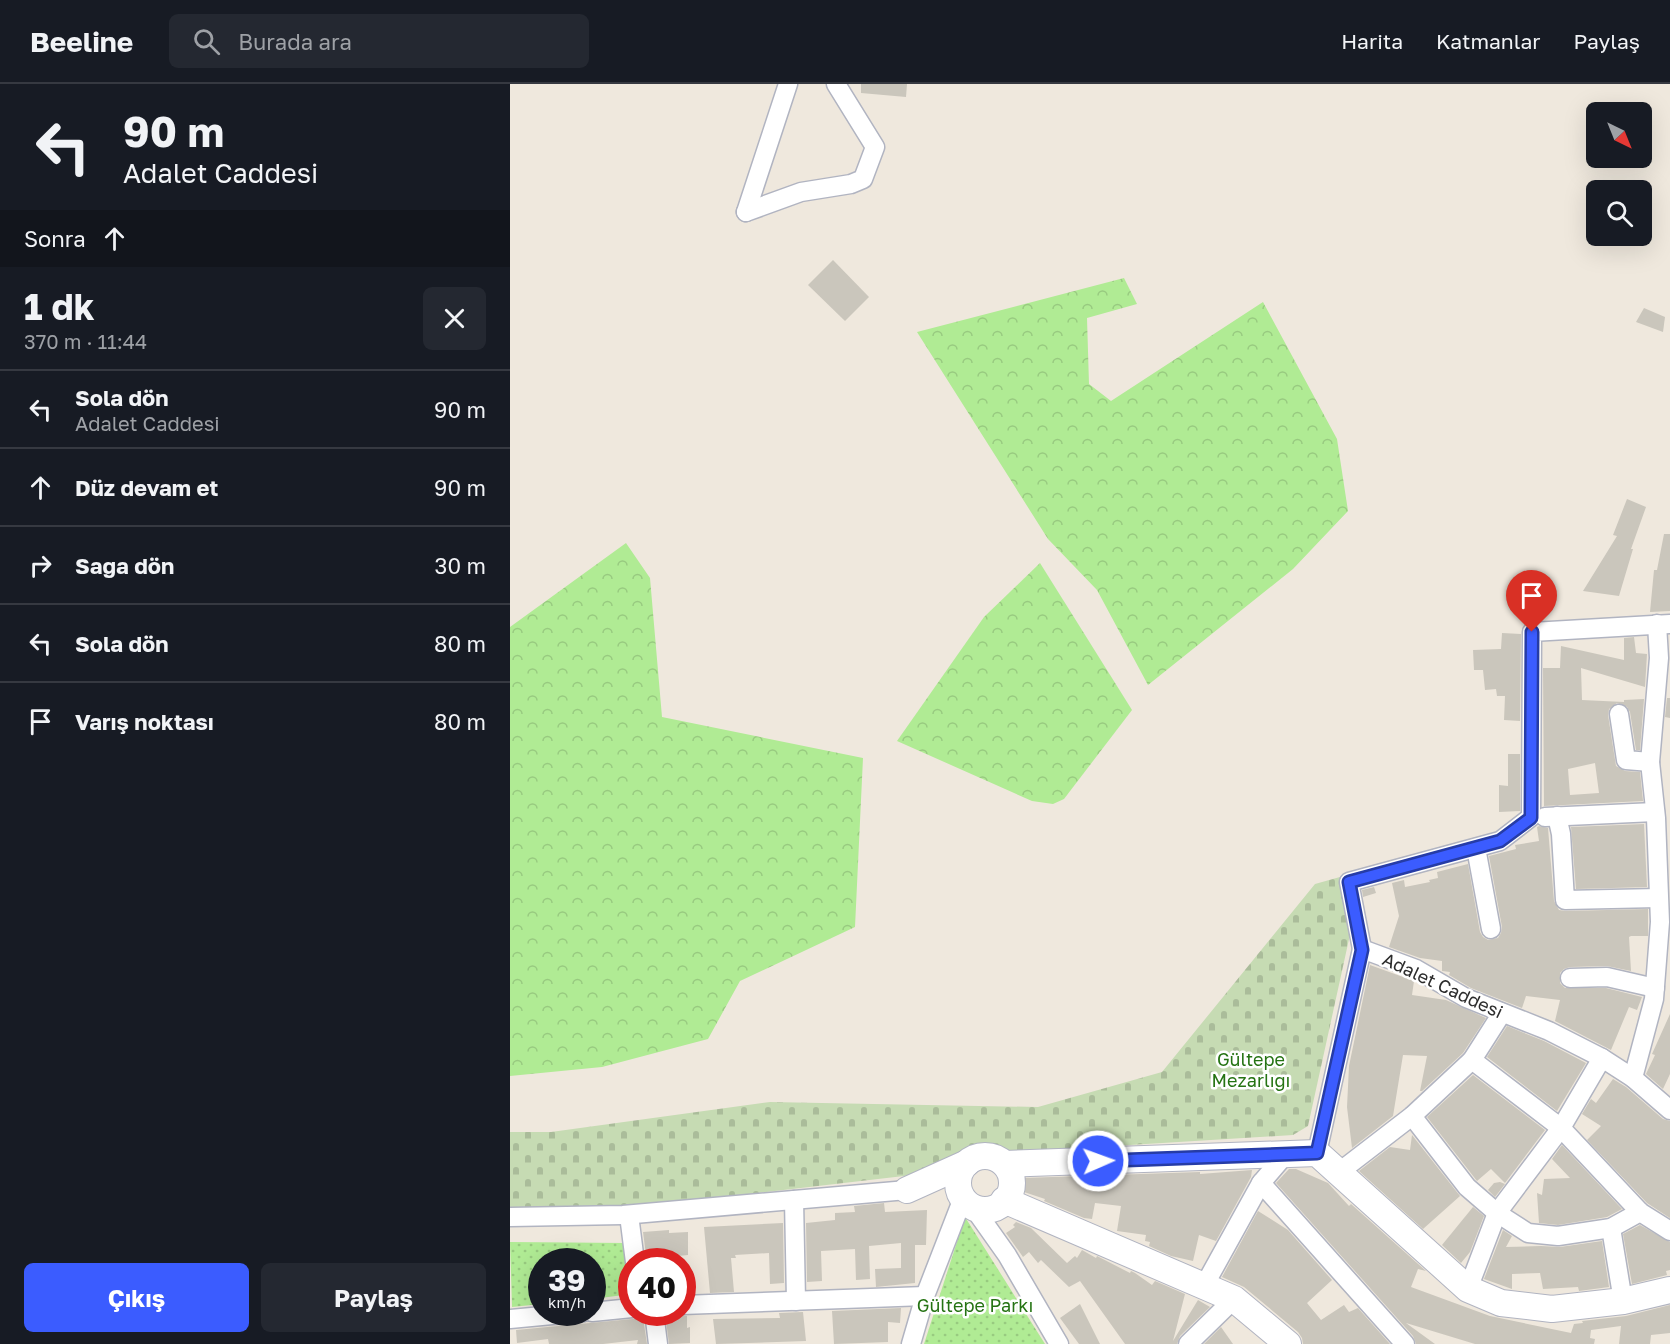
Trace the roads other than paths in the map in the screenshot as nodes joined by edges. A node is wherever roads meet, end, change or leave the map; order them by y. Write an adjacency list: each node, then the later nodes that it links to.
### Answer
1 (788, 84): 2 (street)
2 (836, 84)
3 (1664, 624): 5 (street); 8 (street)
4 (1619, 714): 5 (street)
5 (1650, 762): 7 (street)
6 (1557, 816): 7 (street); 8 (street); 10 (street)
7 (1661, 816): 10 (street)
8 (1531, 818): 9 (street)
9 (1476, 848): 12 (street); 13 (street)
10 (1658, 898): 11 (street)
11 (1665, 923): 15 (street)
12 (1491, 929)
13 (1362, 950): 16 (street, Adalet Caddesi); 23 (street, Adalet Caddesi)
14 (1570, 978): 15 (street)
15 (1655, 988): 19 (street)
16 (1502, 1012): 17 (street, Adalet Caddesi); 18 (street)
17 (1602, 1058): 19 (street, Adalet Caddesi); 22 (street)
18 (1472, 1060): 21 (street); 22 (street)
19 (1633, 1078): 20 (street, Adalet Caddesi)
20 (1670, 1110)
21 (1412, 1116): 27 (street); 34 (street)
22 (1561, 1128): 33 (street); 34 (street)
23 (1317, 1153): 24 (street); 27 (street)
24 (1285, 1155): 26 (street); 28 (street)
25 (967, 1163): 26 (street); 29 (street); 30 (street)
26 (1005, 1164): 32 (street)
27 (1338, 1173): 41 (street)
28 (1261, 1183): 40 (street); 56 (street)
29 (907, 1190): 30 (street); 31 (street)
30 (965, 1199): 32 (street); 43 (street); 53 (street)
31 (794, 1200): 35 (street); 46 (street)
32 (1004, 1200): 40 (street)
33 (1640, 1212): 37 (street); 38 (street)
34 (1497, 1214): 37 (street); 41 (street)
35 (629, 1215): 36 (street); 39 (street)
36 (510, 1217)
37 (1611, 1228): 45 (street)
38 (1670, 1231)
39 (633, 1248)
40 (1204, 1286): 44 (street)
41 (1468, 1289): 45 (street)
42 (1670, 1290): 45 (street)
43 (925, 1296): 46 (street); 52 (street)
44 (1234, 1299): 54 (street); 55 (street)
45 (1623, 1300)
46 (796, 1301): 47 (street)
47 (696, 1305)
48 (528, 1317): 49 (street)
49 (510, 1319)
50 (656, 1326): 51 (street)
51 (658, 1344)
52 (911, 1344)
53 (1059, 1344)
54 (1188, 1344)
55 (1288, 1344)
56 (1405, 1344)

